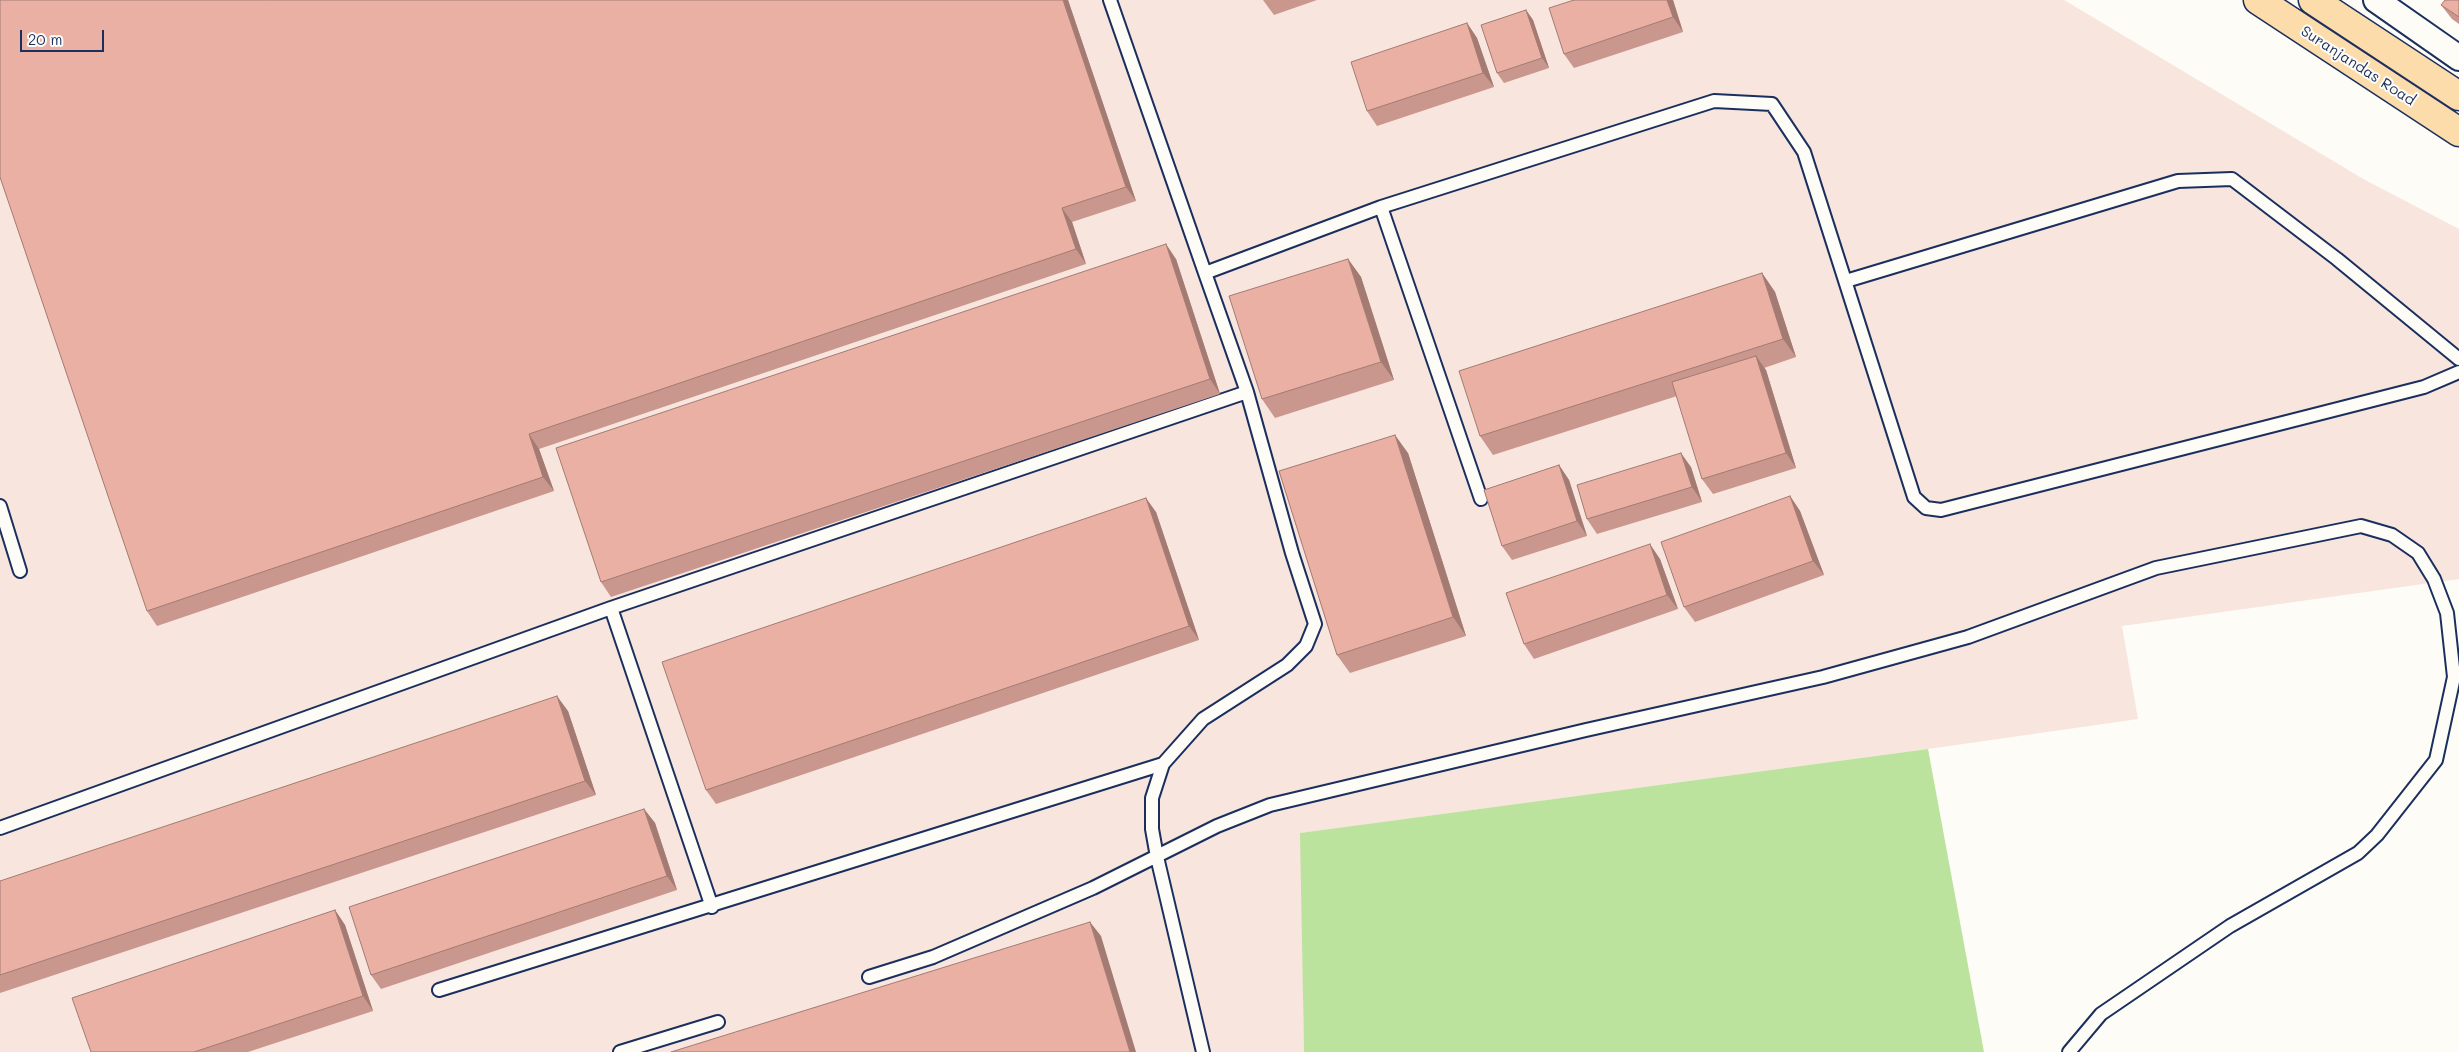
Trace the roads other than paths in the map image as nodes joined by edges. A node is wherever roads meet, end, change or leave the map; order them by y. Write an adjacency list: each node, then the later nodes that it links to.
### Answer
1 (1110, 0): 9 (lane)
2 (2258, 0): 7 (main road, Suranjandas Road)
3 (2313, 0): 6 (main road, Suranjandas Road)
4 (2376, 0): 5 (street)
5 (2459, 58)
6 (2459, 96)
7 (2459, 132)
8 (1381, 207): 9 (lane); 10 (lane); 14 (lane)
9 (1205, 273): 13 (lane)
10 (1846, 281): 11 (lane); 12 (lane)
11 (2459, 359)
12 (2459, 372)
13 (1247, 392): 17 (lane); 18 (lane)
14 (1481, 500)
15 (0, 506): 16 (lane)
16 (20, 571)
17 (611, 608): 19 (lane); 21 (lane)
18 (1163, 764): 20 (lane); 21 (lane)
19 (0, 828)
20 (1157, 857): 22 (lane); 26 (lane); 27 (lane)
21 (712, 907): 23 (lane)
22 (869, 977)
23 (440, 990)
24 (718, 1022): 25 (lane)
25 (620, 1052)
26 (1203, 1052)
27 (2069, 1052)

